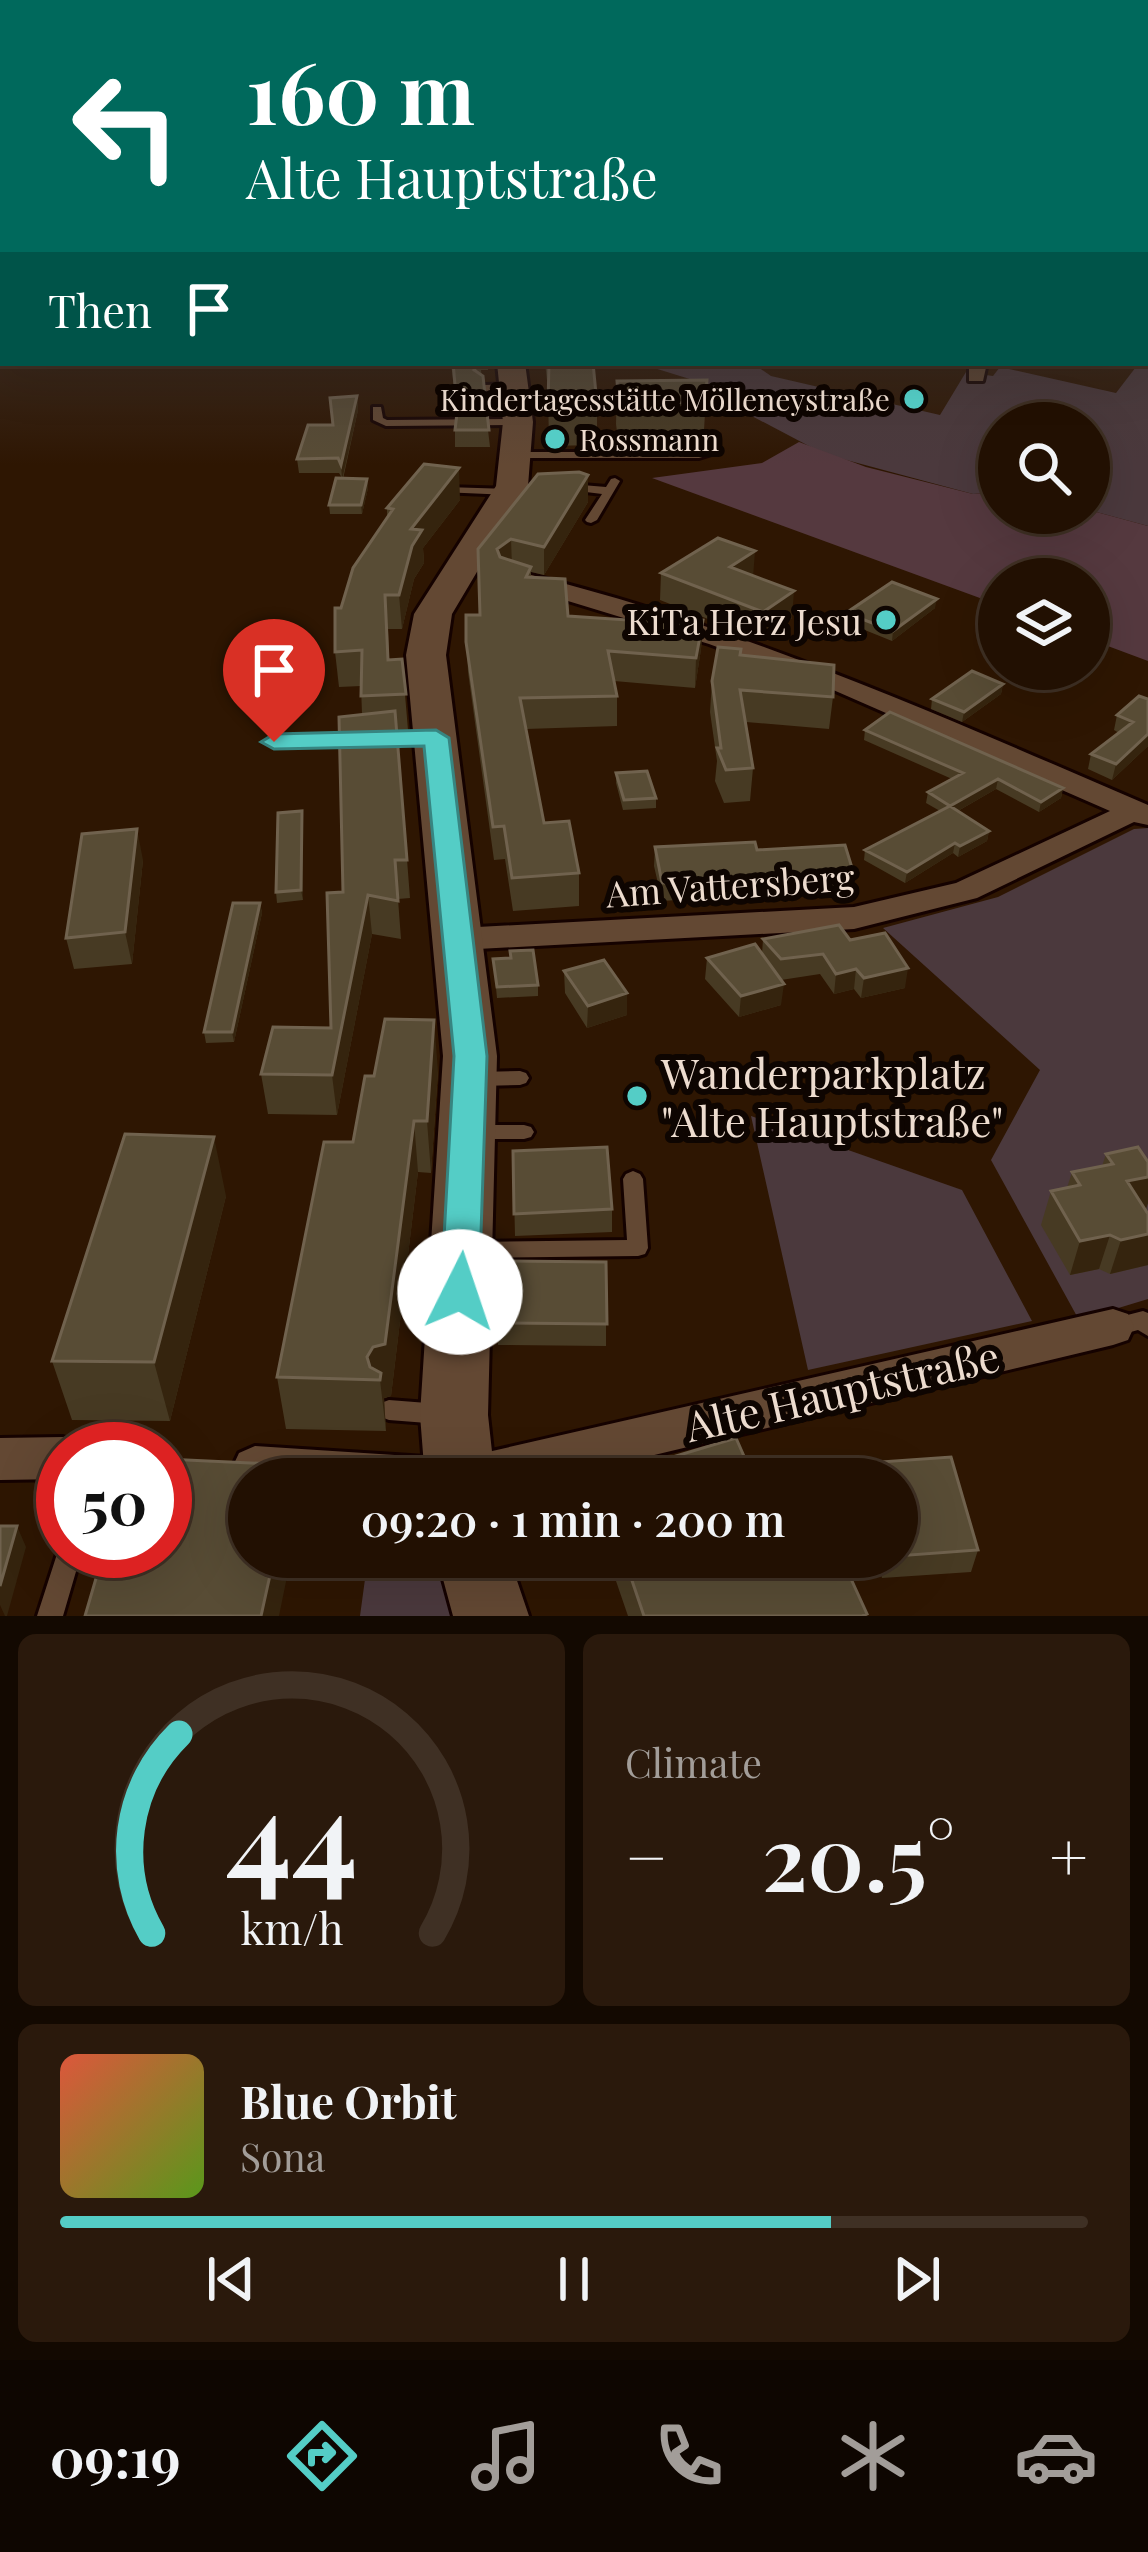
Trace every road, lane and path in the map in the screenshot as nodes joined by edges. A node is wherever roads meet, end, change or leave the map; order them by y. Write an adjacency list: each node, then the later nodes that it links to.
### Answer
1 (376, 409): 2 (lane)
2 (511, 428): 3 (lane); 4 (lane); 8 (main road)
3 (714, 435)
4 (433, 483)
5 (560, 487): 6 (lane)
6 (591, 520)
7 (514, 578): 10 (street)
8 (436, 738): 9 (lane); 11 (main road)
9 (274, 742)
10 (1138, 814): 11 (street, Am Vattersberg)
11 (459, 939): 13 (main road)
12 (633, 1179): 13 (lane)
13 (464, 1250): 16 (main road)
14 (1131, 1327): 19 (street, Alte Hauptstraße)
15 (389, 1410): 16 (lane)
16 (454, 1415): 18 (main road)
17 (36, 1458): 20 (street)
18 (457, 1458)
19 (551, 1458)
20 (0, 1459)
21 (208, 1466): 22 (street, Alte Hauptstraße)
22 (228, 1467)
23 (62, 1578): 25 (lane)
24 (479, 1578): 26 (main road)
25 (50, 1616)
26 (490, 1616)

